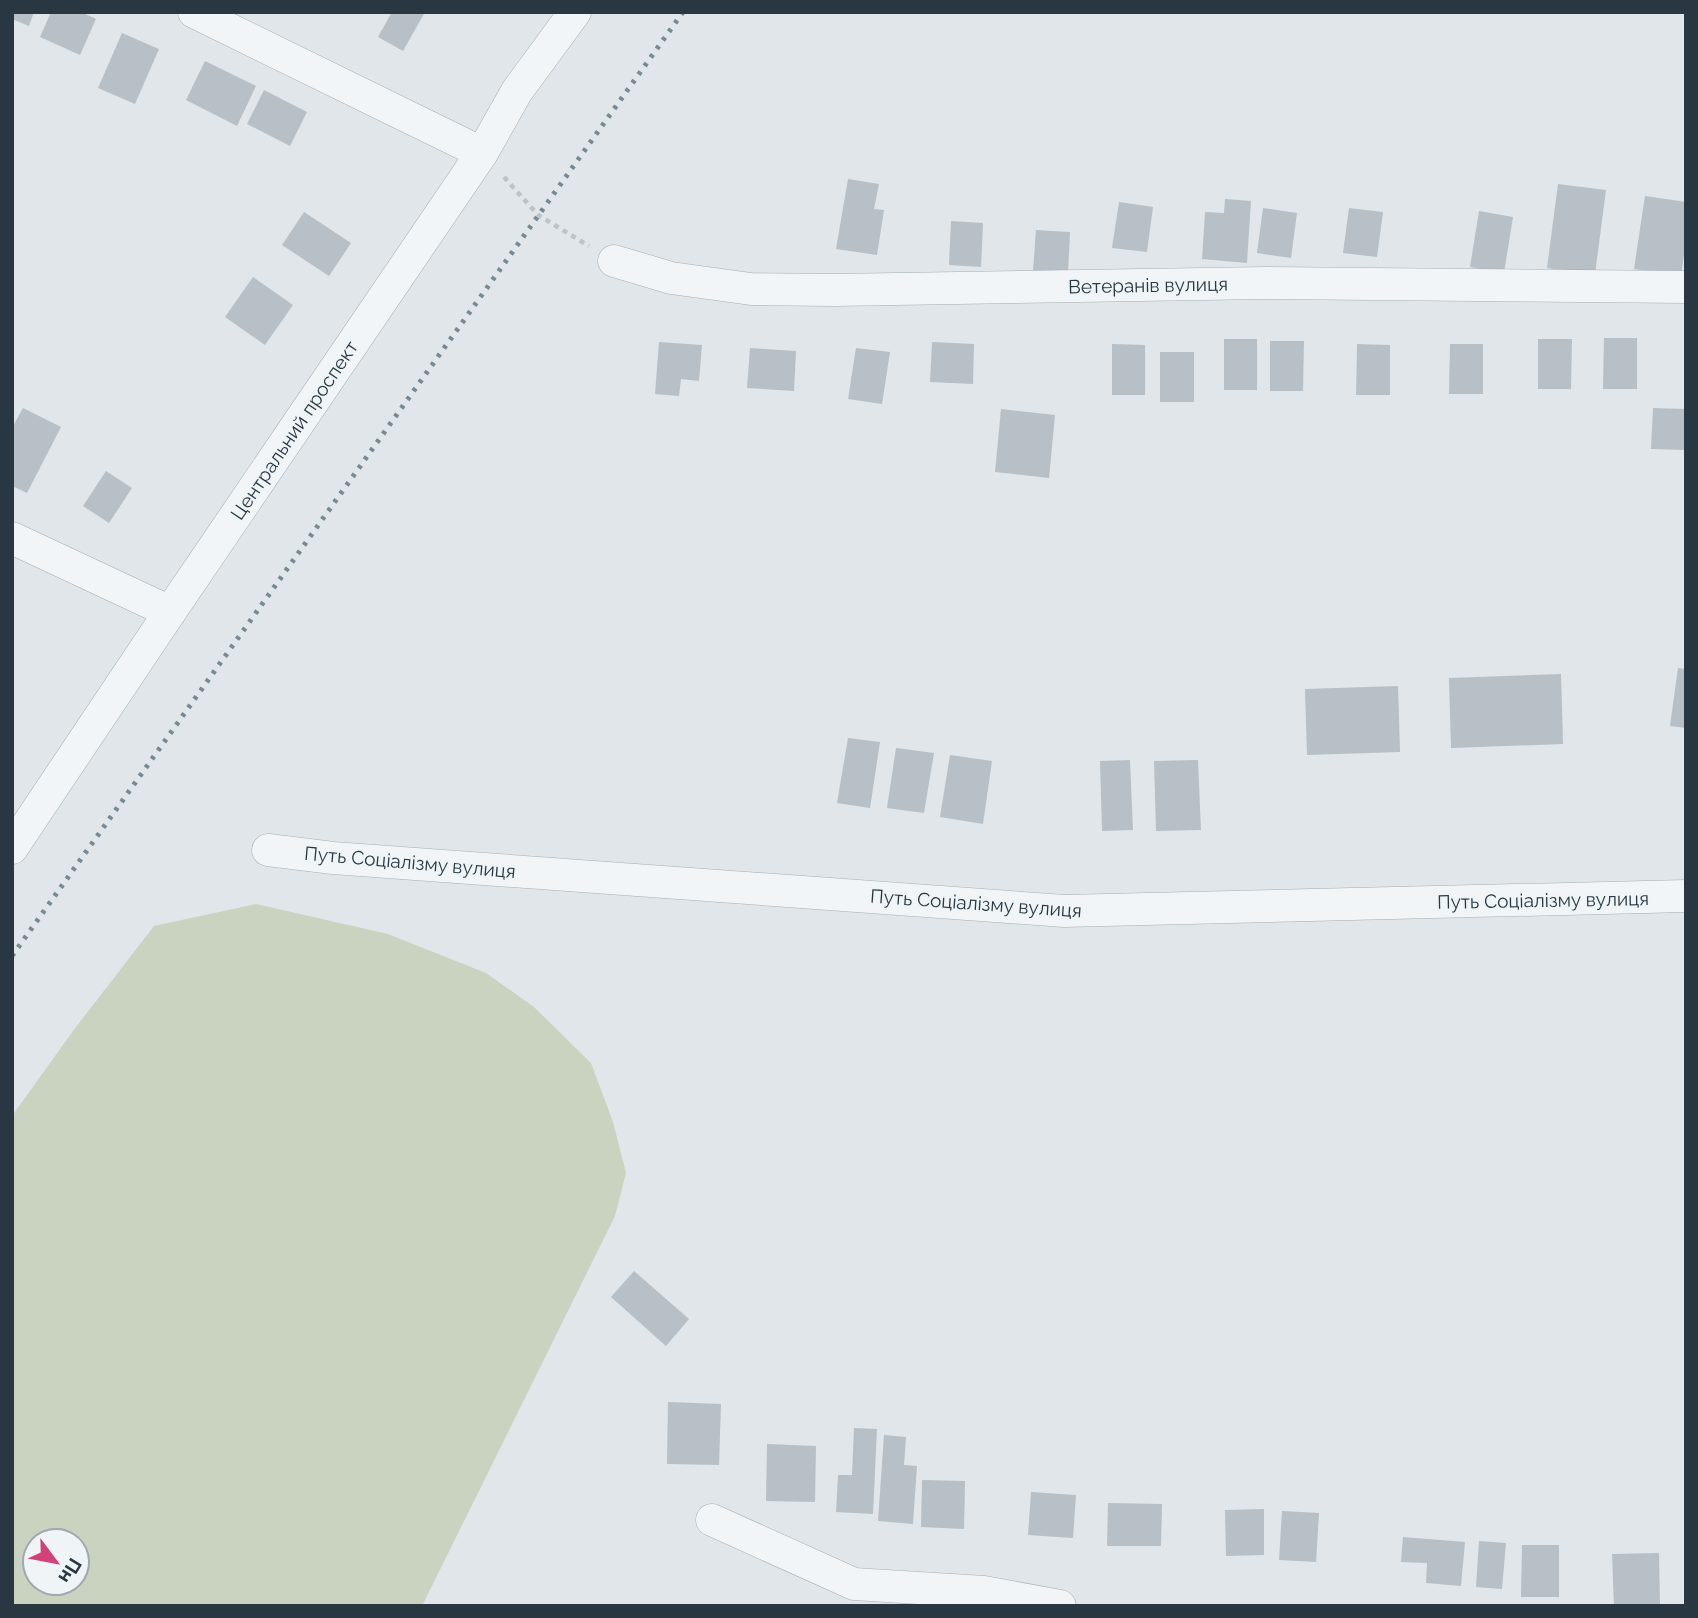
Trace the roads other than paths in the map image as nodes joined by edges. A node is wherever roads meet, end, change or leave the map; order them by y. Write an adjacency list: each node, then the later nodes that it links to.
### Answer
1 (194, 12): 3 (street)
2 (575, 12): 3 (street, Центральний проспект)
3 (482, 153): 7 (street, Центральний проспект)
4 (614, 261): 5 (street, Ветеранів вулиця)
5 (1686, 287)
6 (12, 538): 7 (street)
7 (170, 612): 8 (street, Центральний проспект)
8 (12, 848)
9 (268, 850): 10 (street, Путь Соціалізму вулиця)
10 (1686, 896)
11 (712, 1520): 12 (street)
12 (850, 1595): 13 (street)
13 (1060, 1606)

